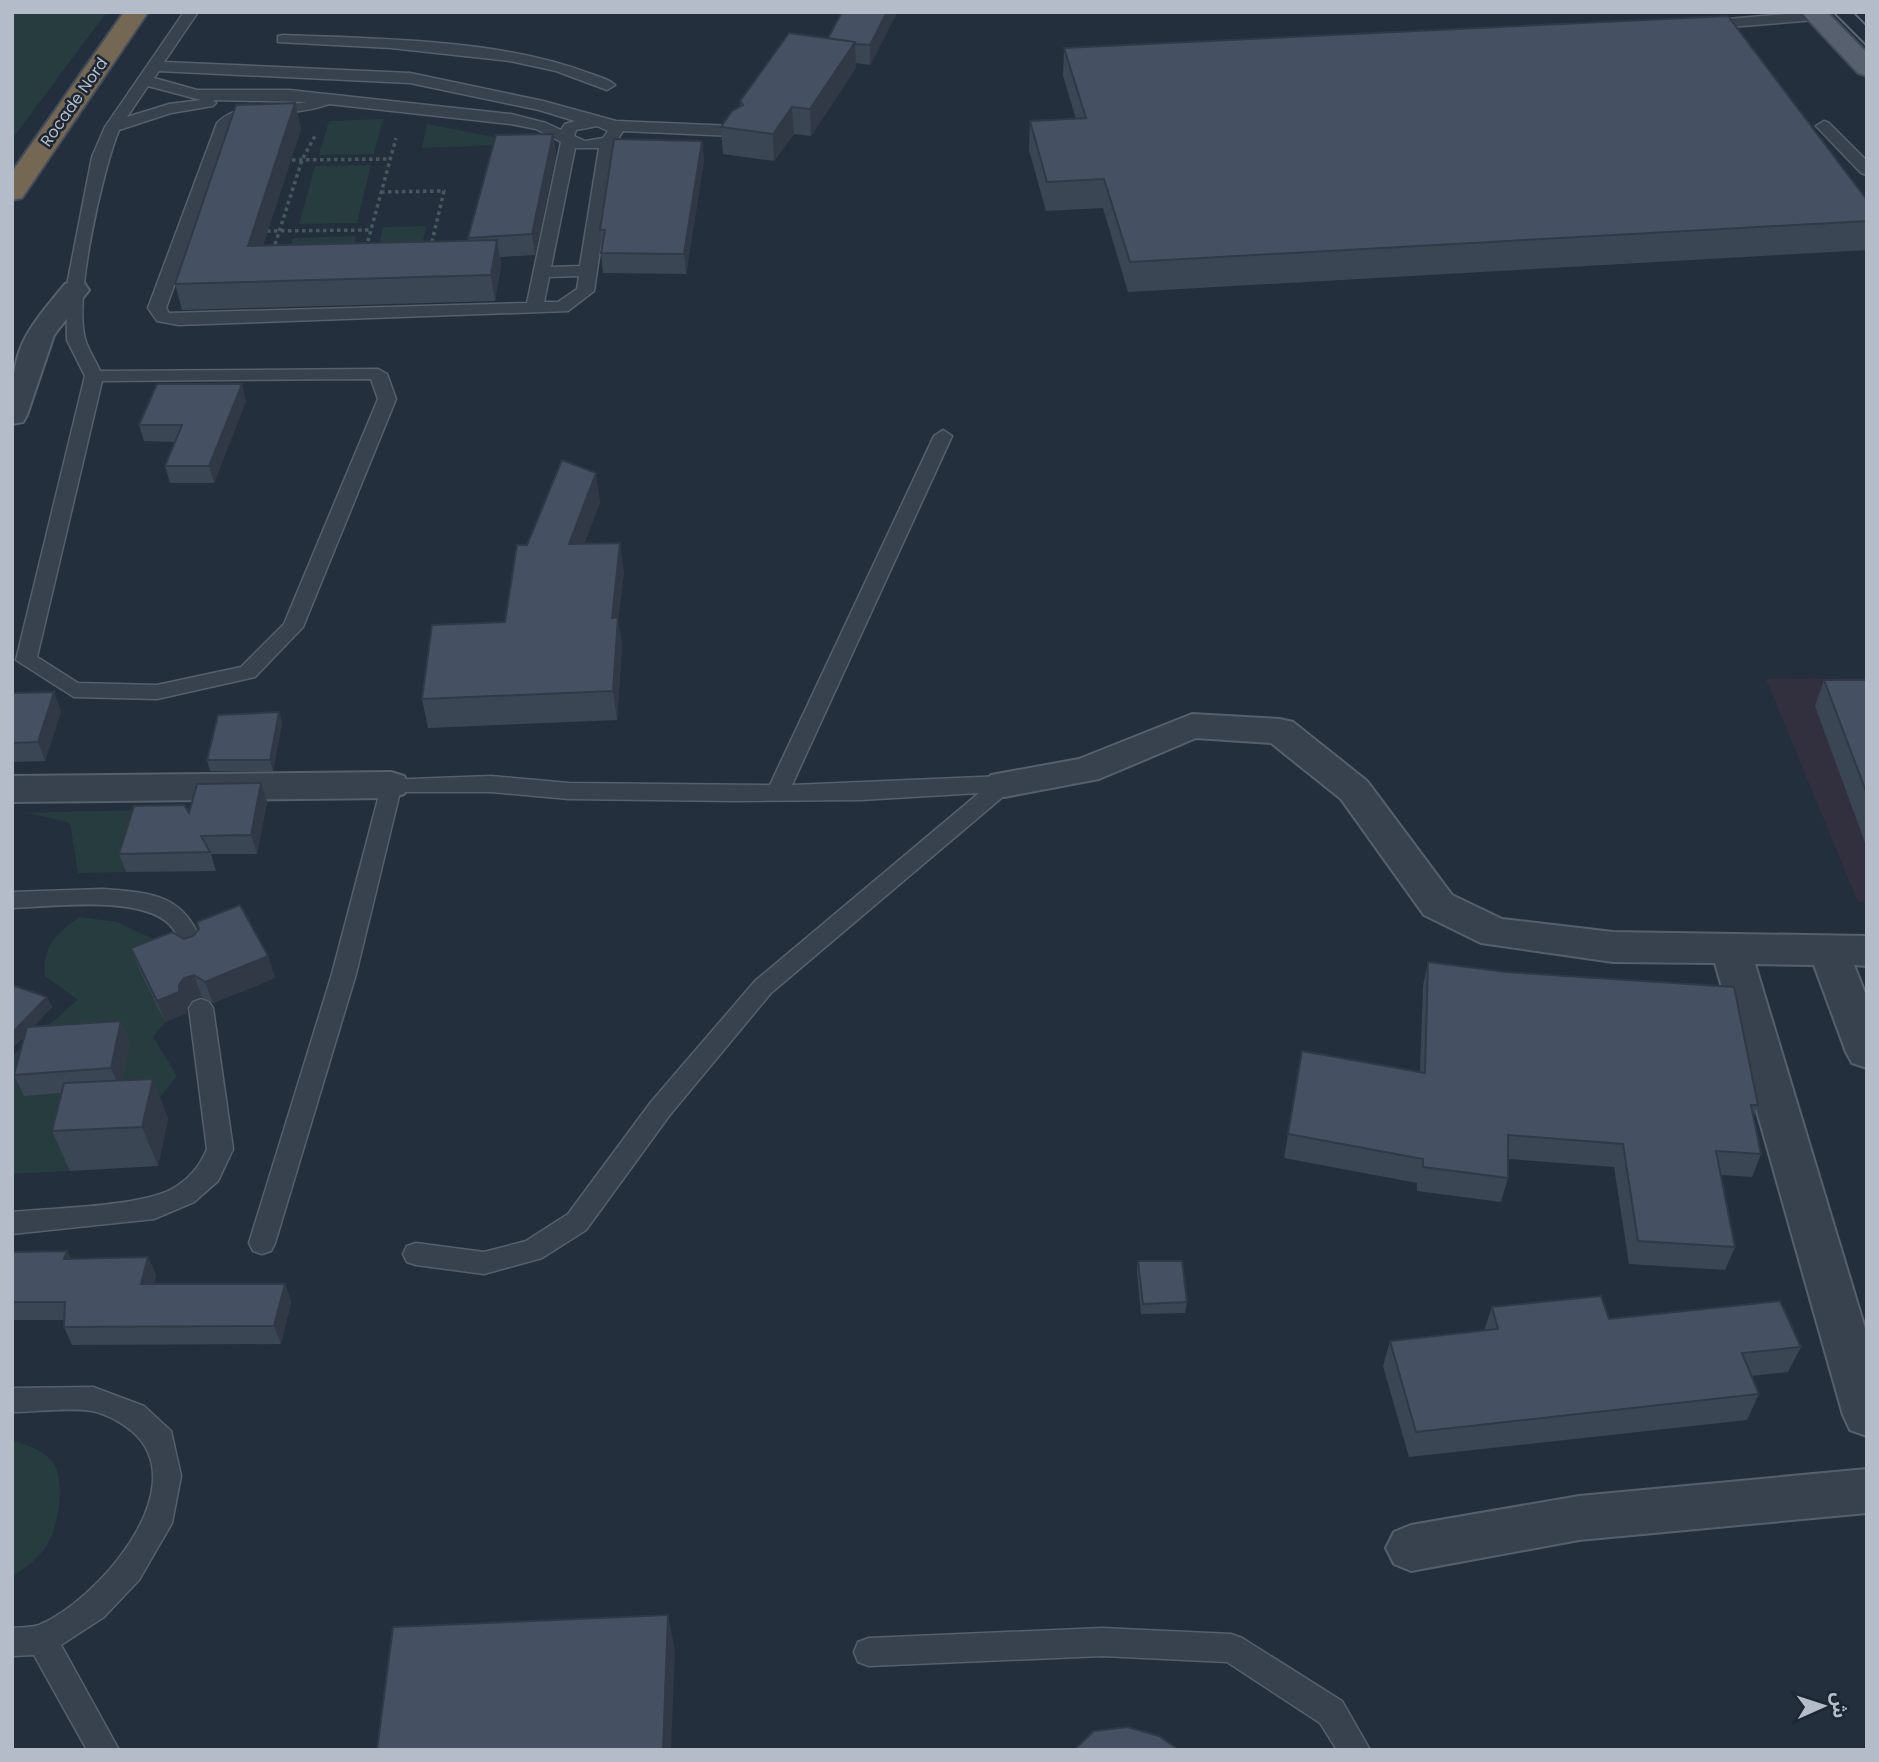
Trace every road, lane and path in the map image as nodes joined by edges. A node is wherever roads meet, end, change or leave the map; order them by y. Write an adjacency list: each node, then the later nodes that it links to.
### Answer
1 (136, 12): 25 (highway, Rocade Nord)
2 (191, 12): 8 (lane)
3 (1814, 14): 4 (lane); 7 (main road)
4 (1691, 25)
5 (283, 39): 6 (lane)
6 (430, 48): 10 (lane); 12 (lane)
7 (1867, 68)
8 (149, 73): 9 (lane); 13 (lane); 17 (lane)
9 (366, 74): 10 (lane); 13 (lane)
10 (410, 78): 11 (lane)
11 (438, 83): 14 (lane); 15 (lane)
12 (607, 85)
13 (330, 100): 14 (lane); 17 (lane); 23 (path); 36 (lane)
14 (413, 108): 20 (lane); 21 (path)
15 (590, 121): 19 (lane); 20 (lane)
16 (1824, 126): 24 (lane)
17 (113, 127): 35 (lane)
18 (734, 131): 19 (lane)
19 (611, 134): 20 (lane); 33 (lane)
20 (567, 140): 34 (lane)
21 (390, 159): 23 (path); 26 (path)
22 (292, 160): 23 (path)
23 (302, 160): 27 (path)
24 (1867, 170)
25 (12, 192)
26 (381, 192): 28 (path); 30 (path)
27 (279, 230): 28 (path); 29 (path); 32 (path)
28 (371, 230): 31 (path)
29 (267, 231)
30 (429, 255)
31 (364, 256)
32 (269, 261)
33 (588, 271): 34 (lane); 36 (lane)
34 (541, 272): 36 (lane)
35 (75, 290): 37 (lane); 38 (street)
36 (534, 309)
37 (94, 376): 37 (lane)
38 (12, 415)
39 (943, 436): 43 (lane)
40 (1004, 784): 43 (lane); 46 (street); 52 (lane)
41 (391, 785): 42 (street); 43 (lane); 51 (lane)
42 (12, 789)
43 (778, 792)
44 (12, 900): 45 (lane)
45 (192, 948)
46 (1731, 949): 47 (street); 54 (street)
47 (1848, 951): 49 (street)
48 (201, 1008): 50 (lane)
49 (1867, 1052)
50 (12, 1223)
51 (261, 1243)
52 (416, 1254)
53 (12, 1400): 57 (lane)
54 (1867, 1415)
55 (1867, 1491): 56 (street)
56 (1411, 1548)
57 (42, 1640): 58 (lane); 60 (lane)
58 (12, 1642)
59 (869, 1652): 61 (lane)
60 (104, 1750)
61 (1355, 1750)

